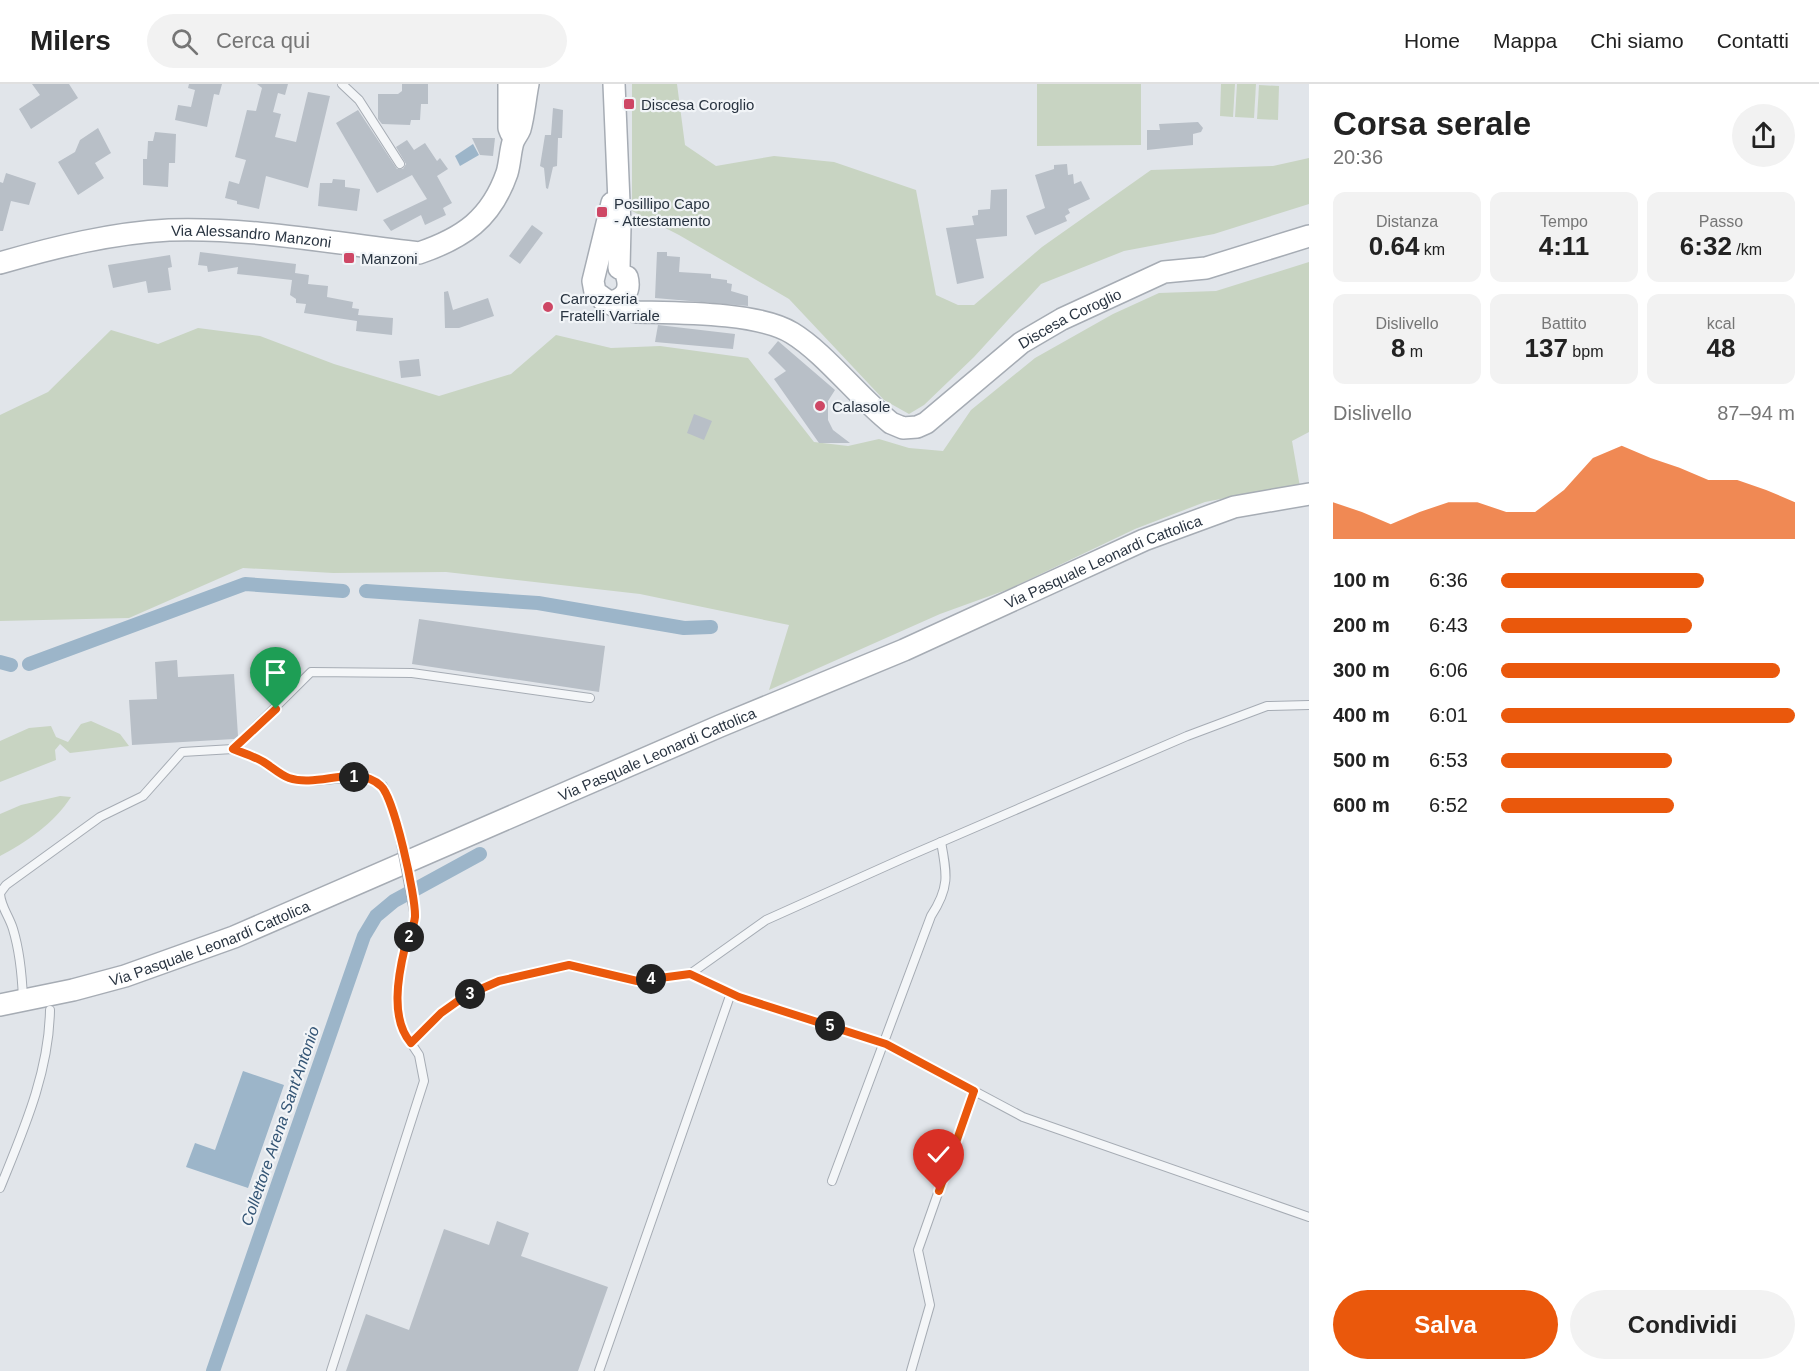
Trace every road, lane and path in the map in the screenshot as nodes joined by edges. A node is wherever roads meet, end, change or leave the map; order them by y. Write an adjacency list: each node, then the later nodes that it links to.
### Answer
1 (342, 84): 6 (lane)
2 (509, 84): 5 (street, Via Alessandro Manzoni)
3 (528, 84): 5 (street, Via Alessandro Manzoni)
4 (614, 84): 7 (street)
5 (514, 140): 9 (street, Via Alessandro Manzoni)
6 (400, 164)
7 (616, 183): 10 (street); 11 (street)
8 (1309, 236): 13 (street, Discesa Coroglio)
9 (0, 263)
10 (623, 272): 11 (street); 12 (street); 13 (street, Discesa Coroglio)
11 (595, 276): 12 (street)
12 (603, 300): 13 (street, Discesa Coroglio)
13 (673, 313)
14 (1309, 494): 22 (street, Via Pasquale Leonardi Cattolica)
15 (590, 698): 17 (lane)
16 (1309, 705): 18 (lane)
17 (233, 749): 19 (lane); 25 (lane, bridge)
18 (941, 842): 20 (lane); 26 (lane)
19 (0, 893): 22 (lane)
20 (690, 974): 21 (lane); 25 (lane)
21 (730, 993): 26 (lane); 32 (lane)
22 (23, 1000): 23 (street, Via Pasquale Leonardi Cattolica)
23 (0, 1005)
24 (50, 1010): 29 (lane)
25 (411, 1043): 31 (lane)
26 (886, 1044): 27 (lane); 28 (lane)
27 (974, 1091): 30 (lane); 33 (lane)
28 (832, 1181)
29 (0, 1188)
30 (1309, 1217)
31 (331, 1371)
32 (599, 1371)
33 (911, 1371)

